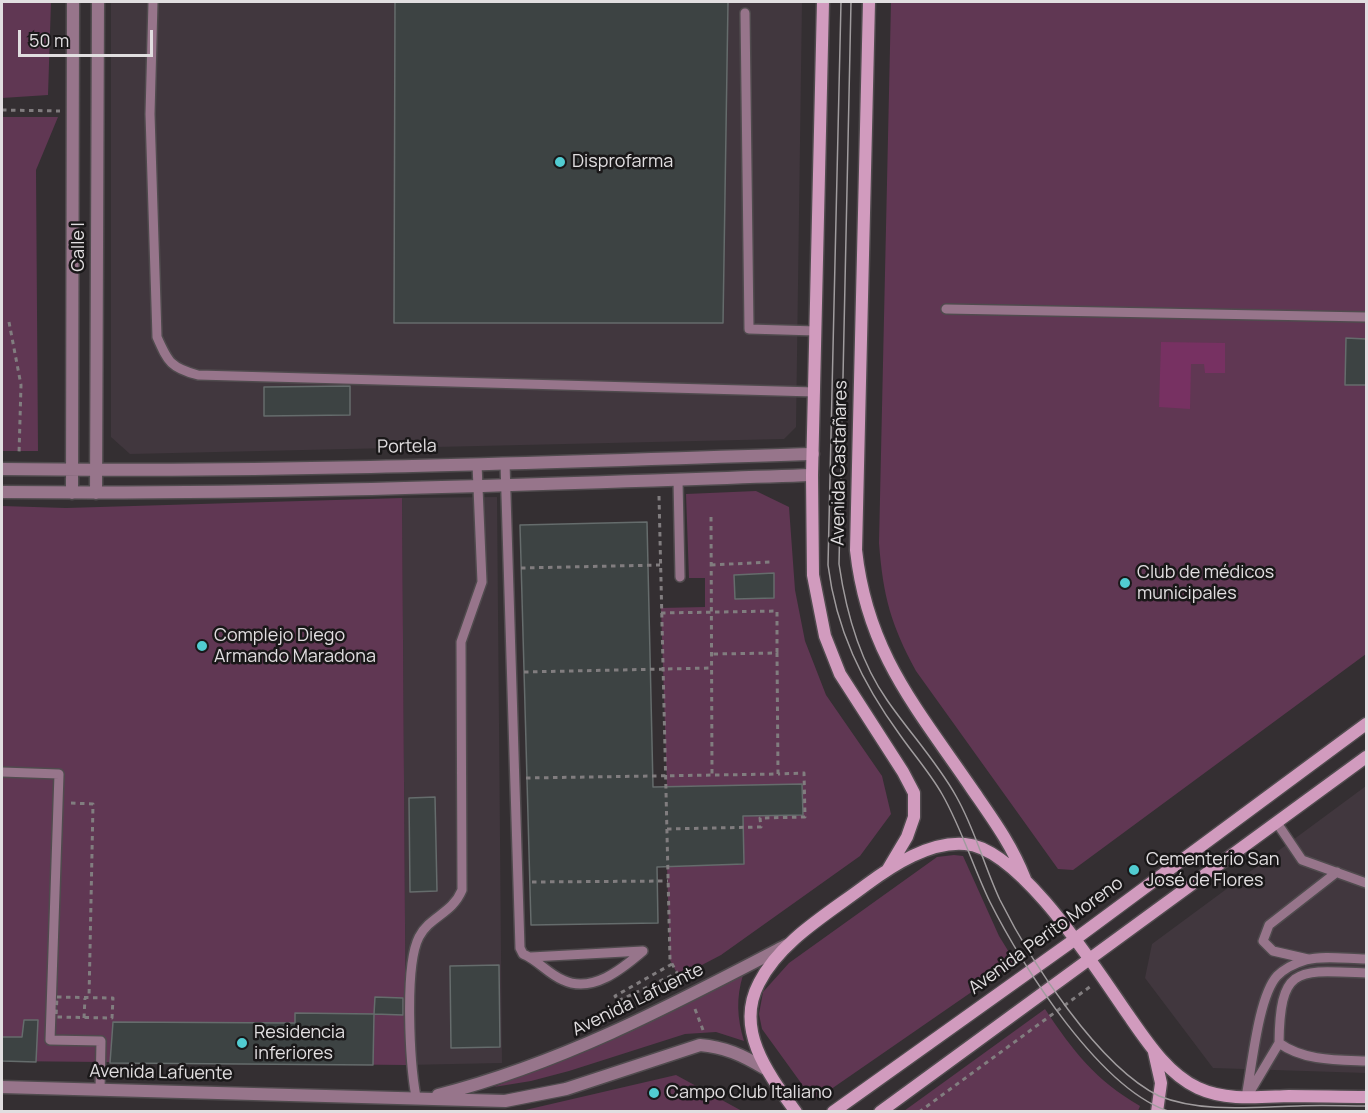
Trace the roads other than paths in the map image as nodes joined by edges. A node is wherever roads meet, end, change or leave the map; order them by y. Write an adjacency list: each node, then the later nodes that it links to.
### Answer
1 (73, 2): 15 (street, Calle I)
2 (98, 2): 16 (street, Calle I)
3 (153, 2): 10 (lane)
4 (823, 2): 9 (main road, Avenida Castañares)
5 (869, 2): 31 (main road, Avenida Castañares)
6 (745, 13): 9 (lane)
7 (946, 309): 8 (lane)
8 (1366, 316)
9 (816, 331): 10 (main road, Avenida Castañares)
10 (815, 392): 11 (main road, Avenida Castañares)
11 (813, 454): 12 (street, Portela); 17 (main road, Avenida Castañares)
12 (505, 463): 13 (street, Portela); 19 (lane)
13 (477, 464): 16 (street, Portela); 20 (lane)
14 (2, 469): 15 (street, Portela)
15 (70, 470): 16 (street, Portela); 22 (street, Calle I)
16 (96, 471): 23 (street, Calle I)
17 (812, 476): 18 (street); 29 (main road, Avenida Castañares)
18 (678, 480): 19 (street); 24 (lane)
19 (505, 484): 20 (street); 35 (lane)
20 (478, 485): 23 (street); 46 (lane)
21 (2, 492): 22 (street)
22 (72, 492): 23 (street)
23 (96, 493)
24 (680, 578)
25 (1366, 724): 33 (main road, Avenida Perito Moreno)
26 (1366, 757): 28 (main road)
27 (2, 772): 45 (lane)
28 (1277, 823): 30 (lane); 38 (main road)
29 (888, 869): 31 (main road); 34 (main road)
30 (1337, 872): 32 (lane); 36 (lane)
31 (1025, 879): 33 (main road)
32 (1366, 883)
33 (1074, 940): 38 (main road); 50 (main road, Avenida Perito Moreno)
34 (789, 944): 43 (main road); 46 (street, Avenida Lafuente)
35 (531, 957): 35 (lane)
36 (1308, 959): 37 (lane); 47 (lane)
37 (1366, 959)
38 (1089, 960): 41 (main road); 51 (main road)
39 (1366, 973): 40 (lane)
40 (1279, 1043): 42 (lane); 47 (lane)
41 (1153, 1051): 47 (main road); 52 (main road)
42 (1366, 1062)
43 (764, 1068): 46 (street, Avenida Lafuente); 49 (main road)
44 (2, 1087): 45 (street, Avenida Lafuente)
45 (100, 1090): 46 (street, Avenida Lafuente)
46 (422, 1097)
47 (1246, 1097): 48 (main road)
48 (1366, 1097)
49 (796, 1112)
50 (833, 1112)
51 (880, 1112)
52 (1157, 1112)

